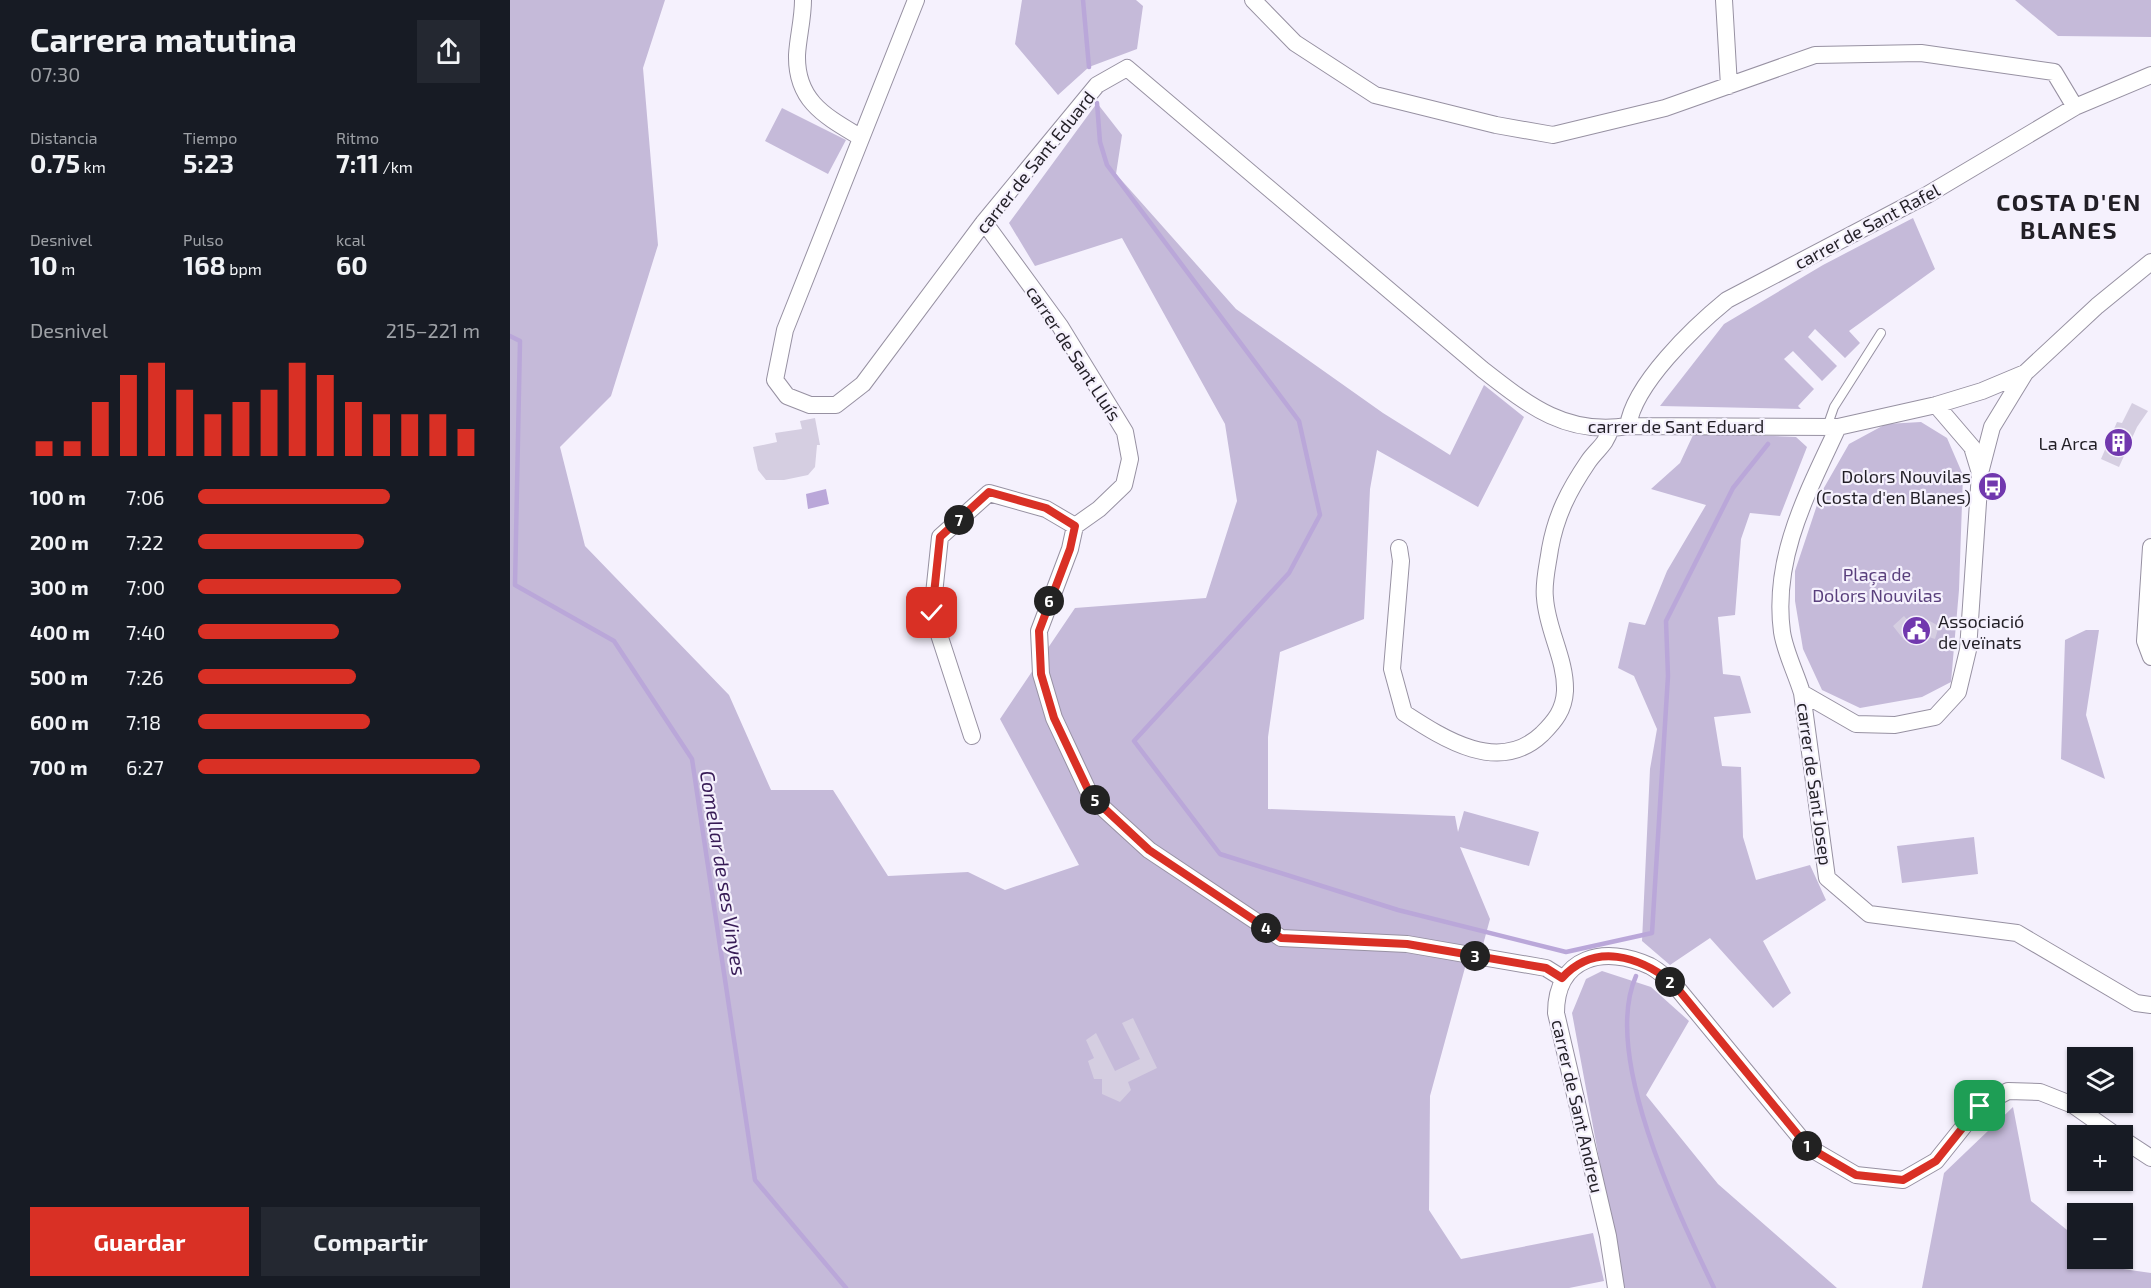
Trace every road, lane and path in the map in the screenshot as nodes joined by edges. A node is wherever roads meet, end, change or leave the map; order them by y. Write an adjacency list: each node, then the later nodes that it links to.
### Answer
1 (803, 0): 8 (street)
2 (916, 0): 8 (street, carrer de Sant Eduard)
3 (1253, 0): 6 (street)
4 (1724, 0): 6 (street)
5 (2151, 75): 7 (street, carrer de Sant Rafel)
6 (1729, 86): 7 (street)
7 (2075, 107): 14 (street, carrer de Sant Rafel)
8 (860, 137): 9 (street, carrer de Sant Eduard)
9 (984, 222): 16 (street, carrer de Sant Eduard); 18 (street, carrer de Sant Lluís)
10 (2151, 262): 12 (street)
11 (1881, 333): 15 (lane)
12 (2025, 373): 13 (street); 17 (street)
13 (1936, 405): 15 (street); 17 (street)
14 (1628, 426): 15 (street, carrer de Sant Eduard); 16 (street, carrer de Sant Eduard)
15 (1833, 427): 22 (street)
16 (1610, 429): 20 (street)
17 (1980, 473): 22 (street)
18 (1075, 526): 23 (street); 24 (street)
19 (2151, 547): 21 (street)
20 (1400, 548)
21 (2151, 657)
22 (1802, 693): 25 (street, carrer de Sant Josep)
23 (972, 736)
24 (1562, 978): 26 (street); 29 (street, carrer de Sant Andreu)
25 (2151, 1005)
26 (2101, 1125)
27 (2133, 1146): 28 (street)
28 (2151, 1158)
29 (1616, 1288)

